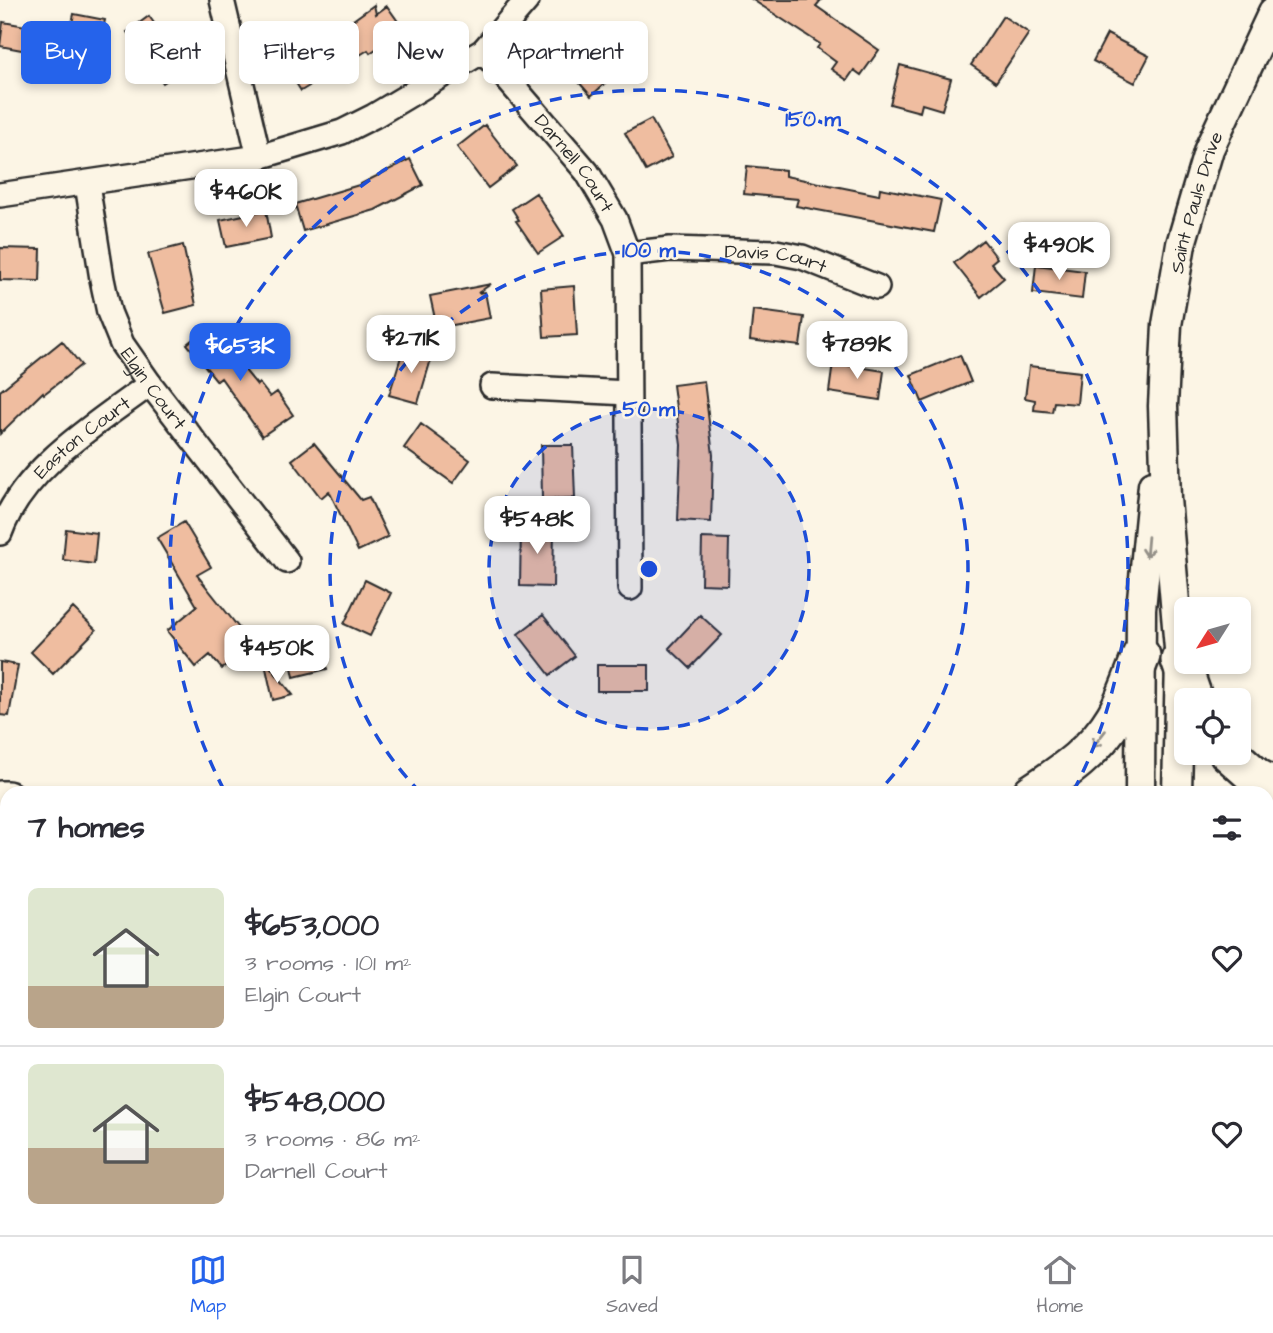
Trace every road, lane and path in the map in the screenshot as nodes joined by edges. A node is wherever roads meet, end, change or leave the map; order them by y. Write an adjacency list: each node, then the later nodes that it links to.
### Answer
1 (222, 0): 7 (street)
2 (527, 0): 4 (street)
3 (1273, 12): 15 (street, Saint Pauls Drive)
4 (509, 21)
5 (483, 51): 7 (street)
6 (511, 84): 10 (street, Darnell Court)
7 (259, 157): 8 (street)
8 (87, 184): 9 (street); 12 (street, Elgin Court)
9 (0, 195)
10 (628, 254): 11 (street, Davis Court); 14 (street, Darnell Court)
11 (877, 287)
12 (150, 383): 16 (street, Easton Court); 17 (street, Elgin Court)
13 (492, 386): 14 (street)
14 (628, 393): 18 (street, Darnell Court)
15 (1163, 406): 19 (street, Saint Pauls Drive); 20 (street, Saint Pauls Drive, one-way to 20)
16 (0, 533)
17 (287, 561)
18 (630, 589)
19 (1175, 597)
20 (1141, 656): 23 (main road, one-way to 23); 24 (street, Saint Pauls Drive)
21 (1180, 674): 25 (street, Saint Pauls Drive)
22 (1243, 765): 26 (main road)
23 (1042, 786)
24 (1140, 786)
25 (1177, 786)
26 (1273, 786)

